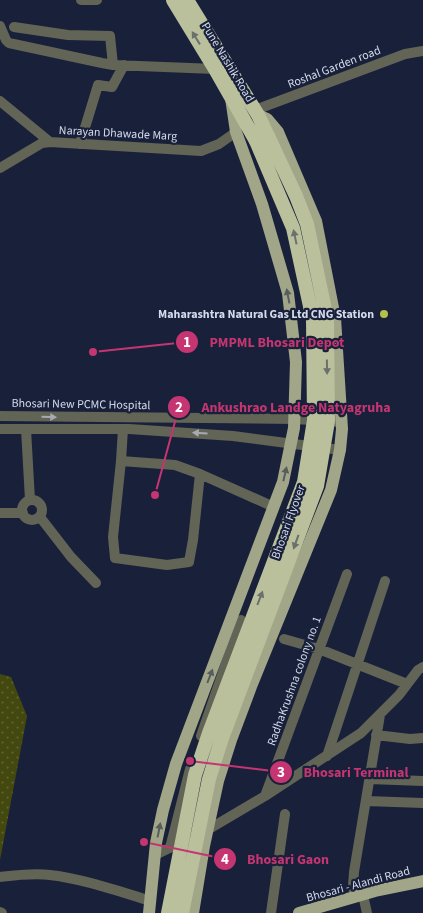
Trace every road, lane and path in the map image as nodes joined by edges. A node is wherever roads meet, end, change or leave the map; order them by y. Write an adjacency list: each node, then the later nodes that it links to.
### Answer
1 (81, 0): 2 (street)
2 (98, 0)
3 (173, 0): 10 (highway, Pune Nashik Road, one-way to 3)
4 (191, 2): 13 (highway, Pune Nashik Road)
5 (0, 26): 8 (street)
6 (14, 27): 8 (street)
7 (423, 51): 13 (street, Roshal Garden road)
8 (113, 65): 9 (street)
9 (124, 65): 10 (street); 17 (street)
10 (215, 69): 11 (highway, Pune Nashik Road)
11 (230, 95): 14 (main road); 15 (highway, Pune Nashik Road)
12 (0, 101): 16 (street)
13 (256, 112): 15 (highway, Pune Nashik Road); 21 (main road)
14 (236, 132): 17 (street, Narayan Dhawade Marg); 20 (main road, one-way to 14)
15 (262, 138): 63 (highway, Bhosari Flyover, one-way to 15, bridge); 64 (highway, Bhosari Flyover, one-way to 64, bridge)
16 (50, 142): 17 (street, Narayan Dhawade Marg); 18 (street, Narayan Dhawade Marg)
17 (80, 144)
18 (0, 168)
19 (0, 416): 20 (street, Bhosari New PCMC Hospital, one-way to 20)
20 (295, 419): 21 (street, Bhosari New PCMC Hospital); 25 (main road)
21 (342, 422): 26 (main road)
22 (0, 429): 23 (street, Bhosari New PCMC Hospital)
23 (26, 429): 24 (street, Bhosari New PCMC Hospital); 29 (street)
24 (122, 429): 25 (street, Bhosari New PCMC Hospital, one-way to 24); 27 (street)
25 (291, 444): 26 (street, Bhosari New PCMC Hospital); 30 (main road, one-way to 25)
26 (340, 450): 38 (main road)
27 (122, 460): 28 (street); 28 (street)
28 (200, 474): 30 (street)
29 (30, 500): 32 (street); 33 (street)
30 (274, 507): 37 (main road)
31 (0, 513): 32 (street)
32 (23, 513): 33 (street)
33 (40, 517): 36 (street)
34 (347, 574): 40 (street, RadhaKrushna colony no. 1)
35 (385, 581): 42 (street)
36 (96, 583)
37 (237, 619): 38 (main road); 56 (street); 57 (main road, one-way to 37)
38 (273, 632): 55 (main road)
39 (284, 639): 40 (street)
40 (319, 649): 42 (street); 51 (street, RadhaKrushna colony no. 1)
41 (423, 658): 43 (street)
42 (359, 664): 44 (street); 48 (street)
43 (421, 669): 44 (street)
44 (407, 684): 45 (street)
45 (380, 714): 46 (street); 48 (street)
46 (376, 735): 47 (street); 49 (street)
47 (423, 738)
48 (327, 756): 51 (street)
49 (369, 780): 50 (street); 52 (street)
50 (423, 781)
51 (265, 796): 55 (street)
52 (366, 801): 53 (street); 60 (street)
53 (423, 803)
54 (284, 814): 66 (street)
55 (208, 830): 56 (street); 65 (main road)
56 (170, 848): 57 (street)
57 (155, 854): 61 (main road)
58 (0, 877): 61 (street)
59 (423, 881): 60 (main road, Bhosari - Alandi Road)
60 (359, 896): 62 (main road, Bhosari - Alandi Road); 68 (street)
61 (150, 907)
62 (327, 909): 67 (main road, Bhosari - Alandi Road)
63 (168, 913)
64 (182, 913)
65 (192, 913)
66 (271, 913)
67 (299, 913)
68 (367, 913)

